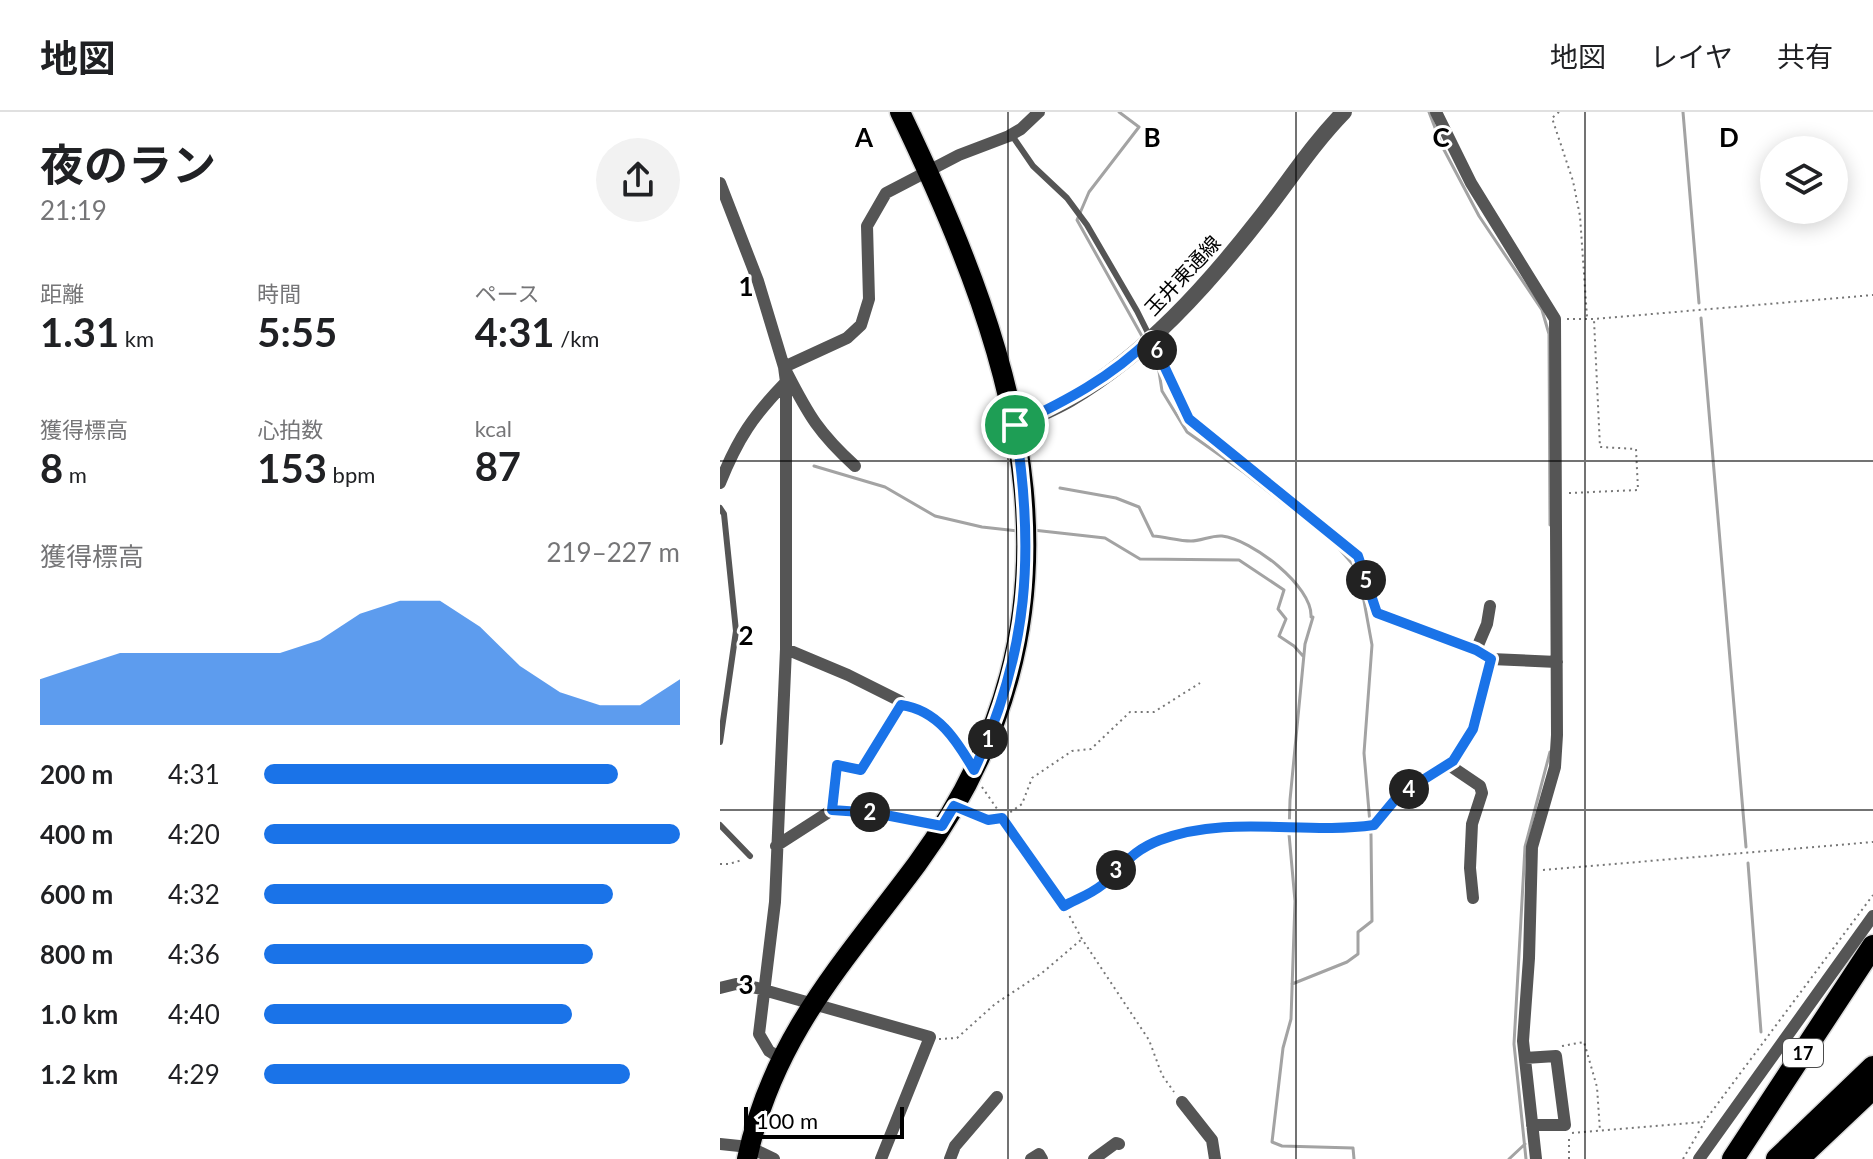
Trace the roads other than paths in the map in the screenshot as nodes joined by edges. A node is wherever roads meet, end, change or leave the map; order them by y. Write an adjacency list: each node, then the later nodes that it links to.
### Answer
1 (900, 112): 6 (main road)
2 (1039, 112): 5 (street)
3 (1344, 112): 8 (street, 玉井東通線)
4 (1436, 112): 19 (street)
5 (1011, 134): 6 (street); 8 (lane)
6 (928, 170): 9 (street); 12 (main road)
7 (720, 183): 9 (street)
8 (1151, 338): 10 (lane); 12 (street, 玉井東通線)
9 (784, 367): 11 (street); 13 (street)
10 (1171, 379)
11 (786, 382): 14 (street); 17 (street)
12 (1015, 425): 27 (main road)
13 (855, 466)
14 (720, 483)
15 (720, 508): 22 (lane)
16 (1490, 606): 18 (street)
17 (786, 649): 20 (street); 28 (street)
18 (1491, 659): 19 (street); 23 (street)
19 (1553, 662): 37 (street)
20 (901, 705): 21 (street); 24 (street)
21 (944, 725)
22 (720, 742)
23 (1449, 765): 25 (street); 30 (street)
24 (832, 810): 27 (street); 28 (street)
25 (1379, 818)
26 (720, 825): 29 (lane)
27 (942, 826): 35 (main road)
28 (776, 846): 34 (street)
29 (750, 856)
30 (1473, 898)
31 (1873, 916): 54 (street)
32 (1873, 946): 55 (highway, 17)
33 (720, 988): 34 (street)
34 (764, 990): 35 (street); 36 (street)
35 (811, 1004): 36 (main road); 47 (street)
36 (780, 1058): 45 (main road)
37 (1525, 1058): 42 (street); 42 (street)
38 (1873, 1067): 56 (highway)
39 (1873, 1088): 57 (highway)
40 (997, 1097): 48 (street)
41 (1182, 1102): 52 (street)
42 (1532, 1125): 53 (street)
43 (720, 1144): 45 (street)
44 (1119, 1144): 51 (street)
45 (748, 1153): 46 (street)
46 (774, 1159)
47 (881, 1159)
48 (950, 1159)
49 (1031, 1159): 50 (street)
50 (1042, 1159)
51 (1094, 1159)
52 (1215, 1159)
53 (1536, 1159)
54 (1699, 1159)
55 (1733, 1159)
56 (1777, 1159)
57 (1798, 1159)

